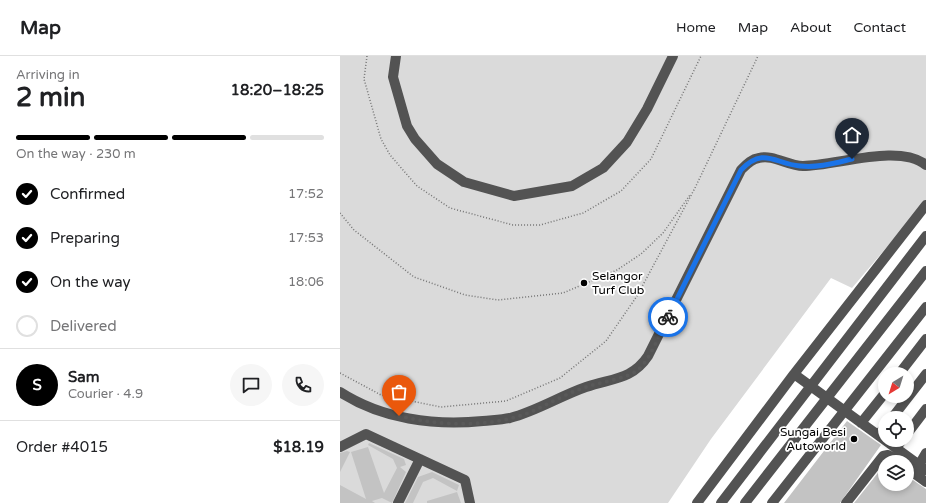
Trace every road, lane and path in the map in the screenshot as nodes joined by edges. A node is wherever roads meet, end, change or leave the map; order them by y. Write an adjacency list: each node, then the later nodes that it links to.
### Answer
1 (367, 56): 4 (path)
2 (396, 56): 3 (lane)
3 (673, 56)
4 (701, 56)
5 (758, 56): 7 (path)
6 (926, 165): 19 (lane)
7 (695, 188): 9 (path); 15 (path)
8 (926, 205): 16 (lane)
9 (340, 213)
10 (926, 236): 18 (lane)
11 (926, 271): 20 (lane)
12 (926, 307): 23 (lane)
13 (926, 340): 14 (lane)
14 (905, 367)
15 (340, 373)
16 (794, 374): 18 (lane); 38 (lane)
17 (926, 374): 24 (lane)
18 (811, 386): 20 (lane); 39 (lane)
19 (340, 392)
20 (826, 398): 23 (lane); 40 (lane)
21 (878, 402): 25 (lane)
22 (926, 409): 26 (lane)
23 (845, 411): 25 (lane); 41 (lane)
24 (897, 411)
25 (861, 423): 27 (lane)
26 (914, 425)
27 (878, 436)
28 (340, 447): 31 (lane)
29 (902, 447): 33 (lane)
30 (926, 453): 33 (lane)
31 (420, 459): 36 (lane); 37 (lane)
32 (878, 462): 42 (lane)
33 (923, 468)
34 (914, 473): 35 (lane)
35 (926, 482)
36 (398, 503)
37 (470, 503)
38 (697, 503)
39 (721, 503)
40 (745, 503)
41 (772, 503)
42 (846, 503)

